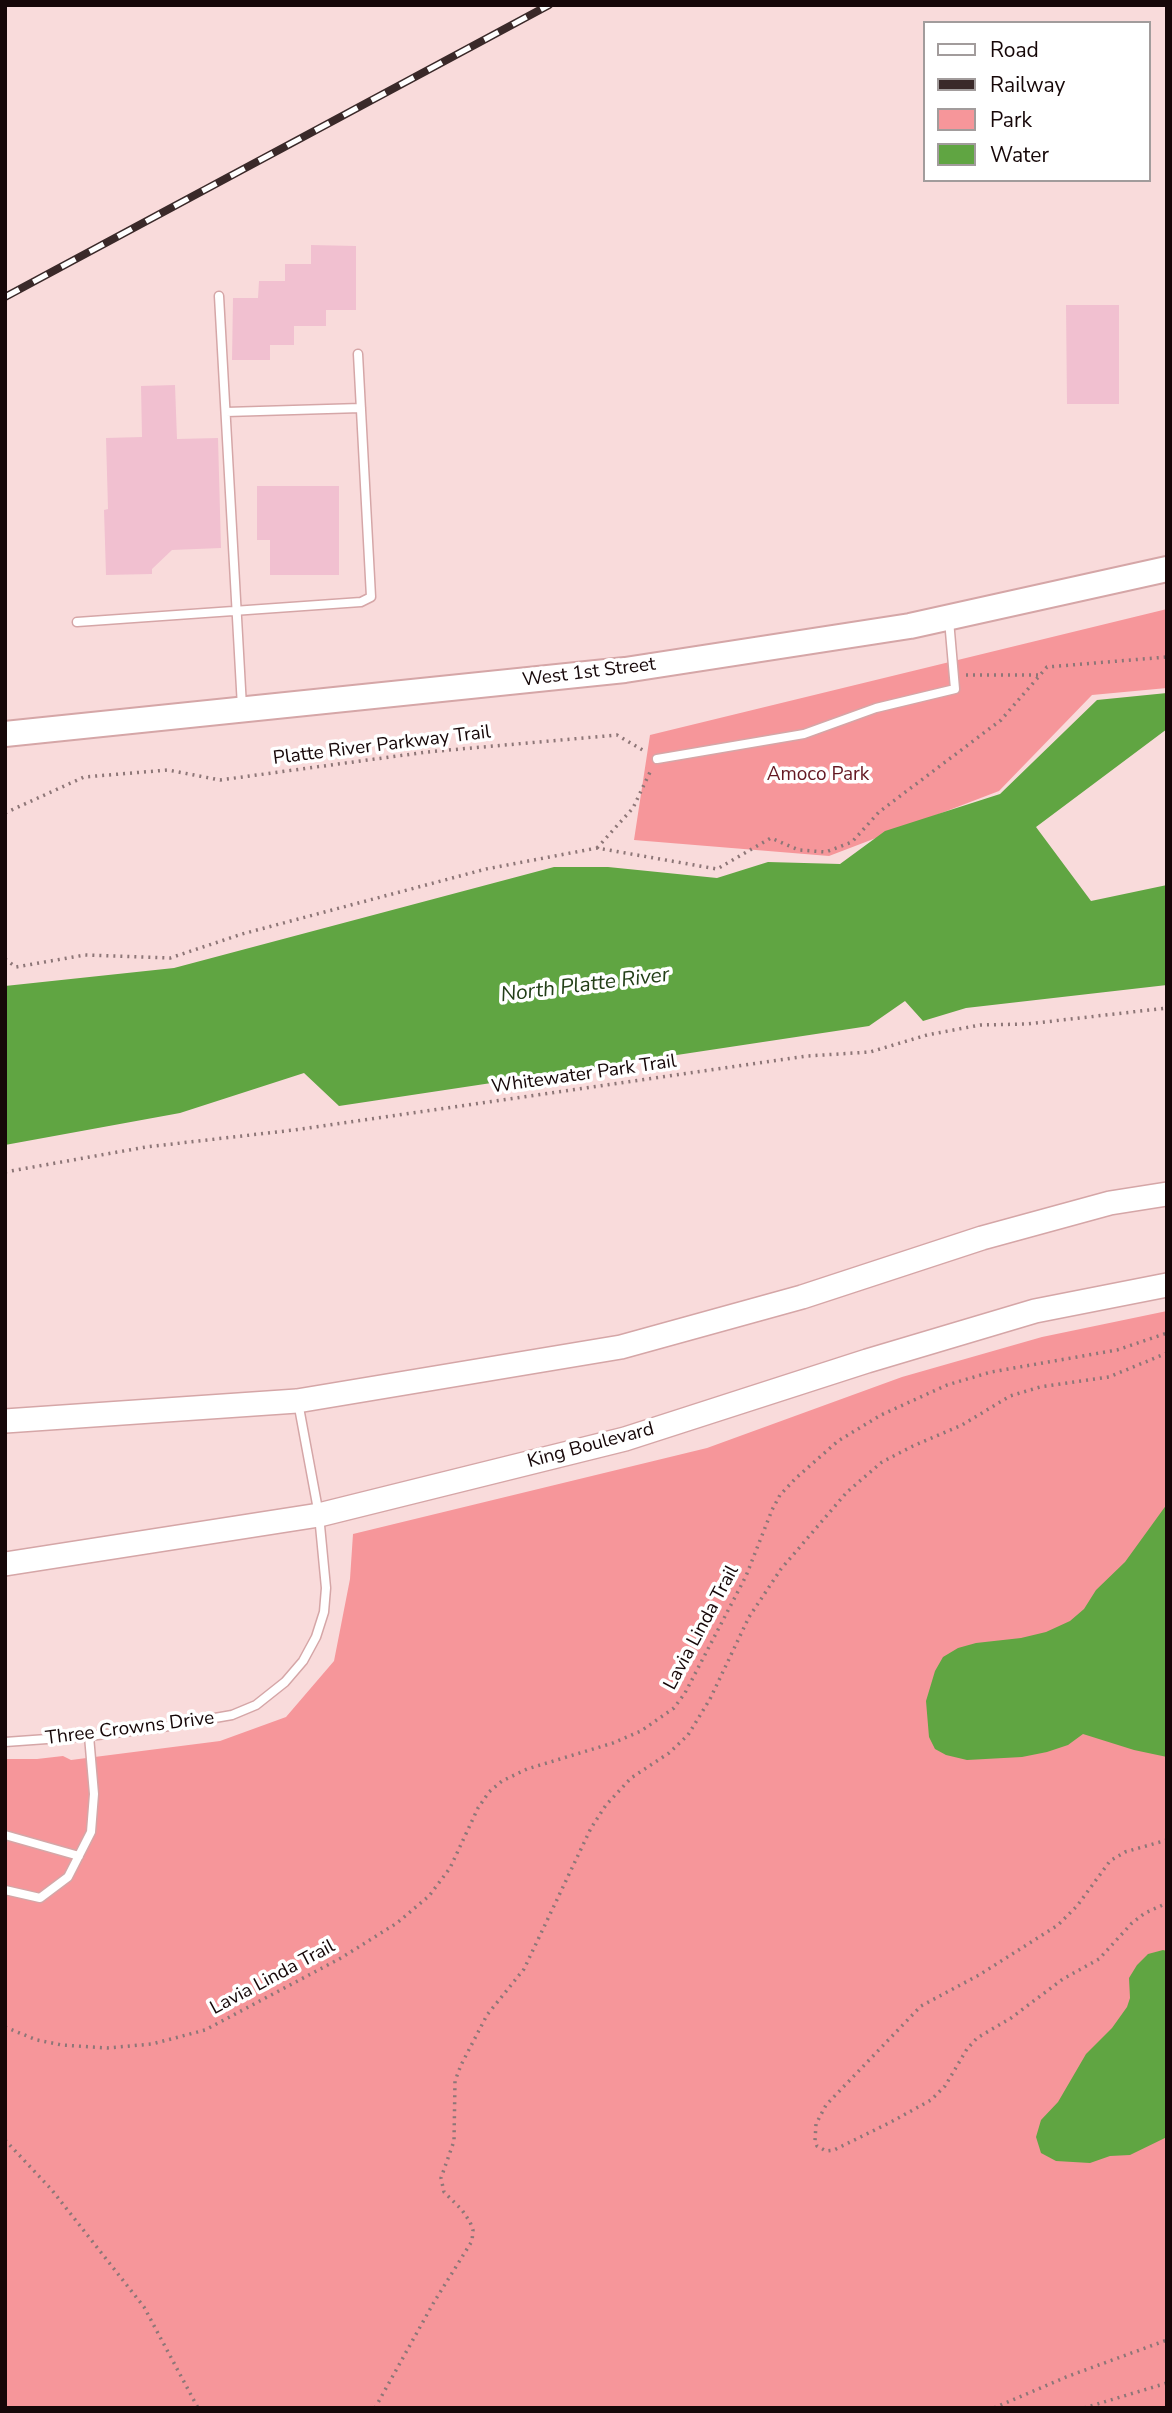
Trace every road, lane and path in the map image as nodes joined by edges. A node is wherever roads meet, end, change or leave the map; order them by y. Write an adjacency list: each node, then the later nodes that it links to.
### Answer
1 (219, 296): 4 (lane)
2 (358, 354): 3 (lane)
3 (361, 408): 4 (lane); 6 (lane)
4 (226, 412): 6 (lane)
5 (1167, 569): 7 (main road, West 1st Street)
6 (236, 612): 8 (lane); 12 (lane)
7 (948, 617): 10 (lane); 12 (main road, West 1st Street)
8 (77, 622)
9 (1167, 657): 11 (path)
10 (954, 675): 11 (path); 14 (lane)
11 (1040, 675): 16 (path)
12 (242, 710): 13 (main road, West 1st Street)
13 (5, 734)
14 (657, 759): 15 (path, Platte River Parkway Trail); 16 (path)
15 (5, 813)
16 (597, 848): 17 (path)
17 (5, 959)
18 (1167, 1008): 19 (path, Whitewater Park Trail)
19 (5, 1172)
20 (1167, 1194): 24 (street)
21 (1167, 1285): 26 (street, King Boulevard)
22 (1167, 1333): 35 (path, Lavia Linda Trail)
23 (1167, 1353): 40 (path)
24 (298, 1401): 25 (street); 26 (lane, Three Crowns Drive)
25 (5, 1421)
26 (319, 1515): 27 (street, King Boulevard); 28 (lane, Three Crowns Drive)
27 (5, 1564)
28 (89, 1736): 29 (lane, Three Crowns Drive); 32 (lane)
29 (5, 1742)
30 (5, 1835): 32 (lane)
31 (1167, 1840): 34 (path)
32 (79, 1856): 33 (lane)
33 (5, 1890)
34 (1167, 1903)
35 (5, 2027)
36 (5, 2140): 39 (path)
37 (1167, 2340): 41 (path)
38 (1167, 2383): 42 (path)
39 (198, 2408)
40 (375, 2408)
41 (994, 2408)
42 (1084, 2408)

